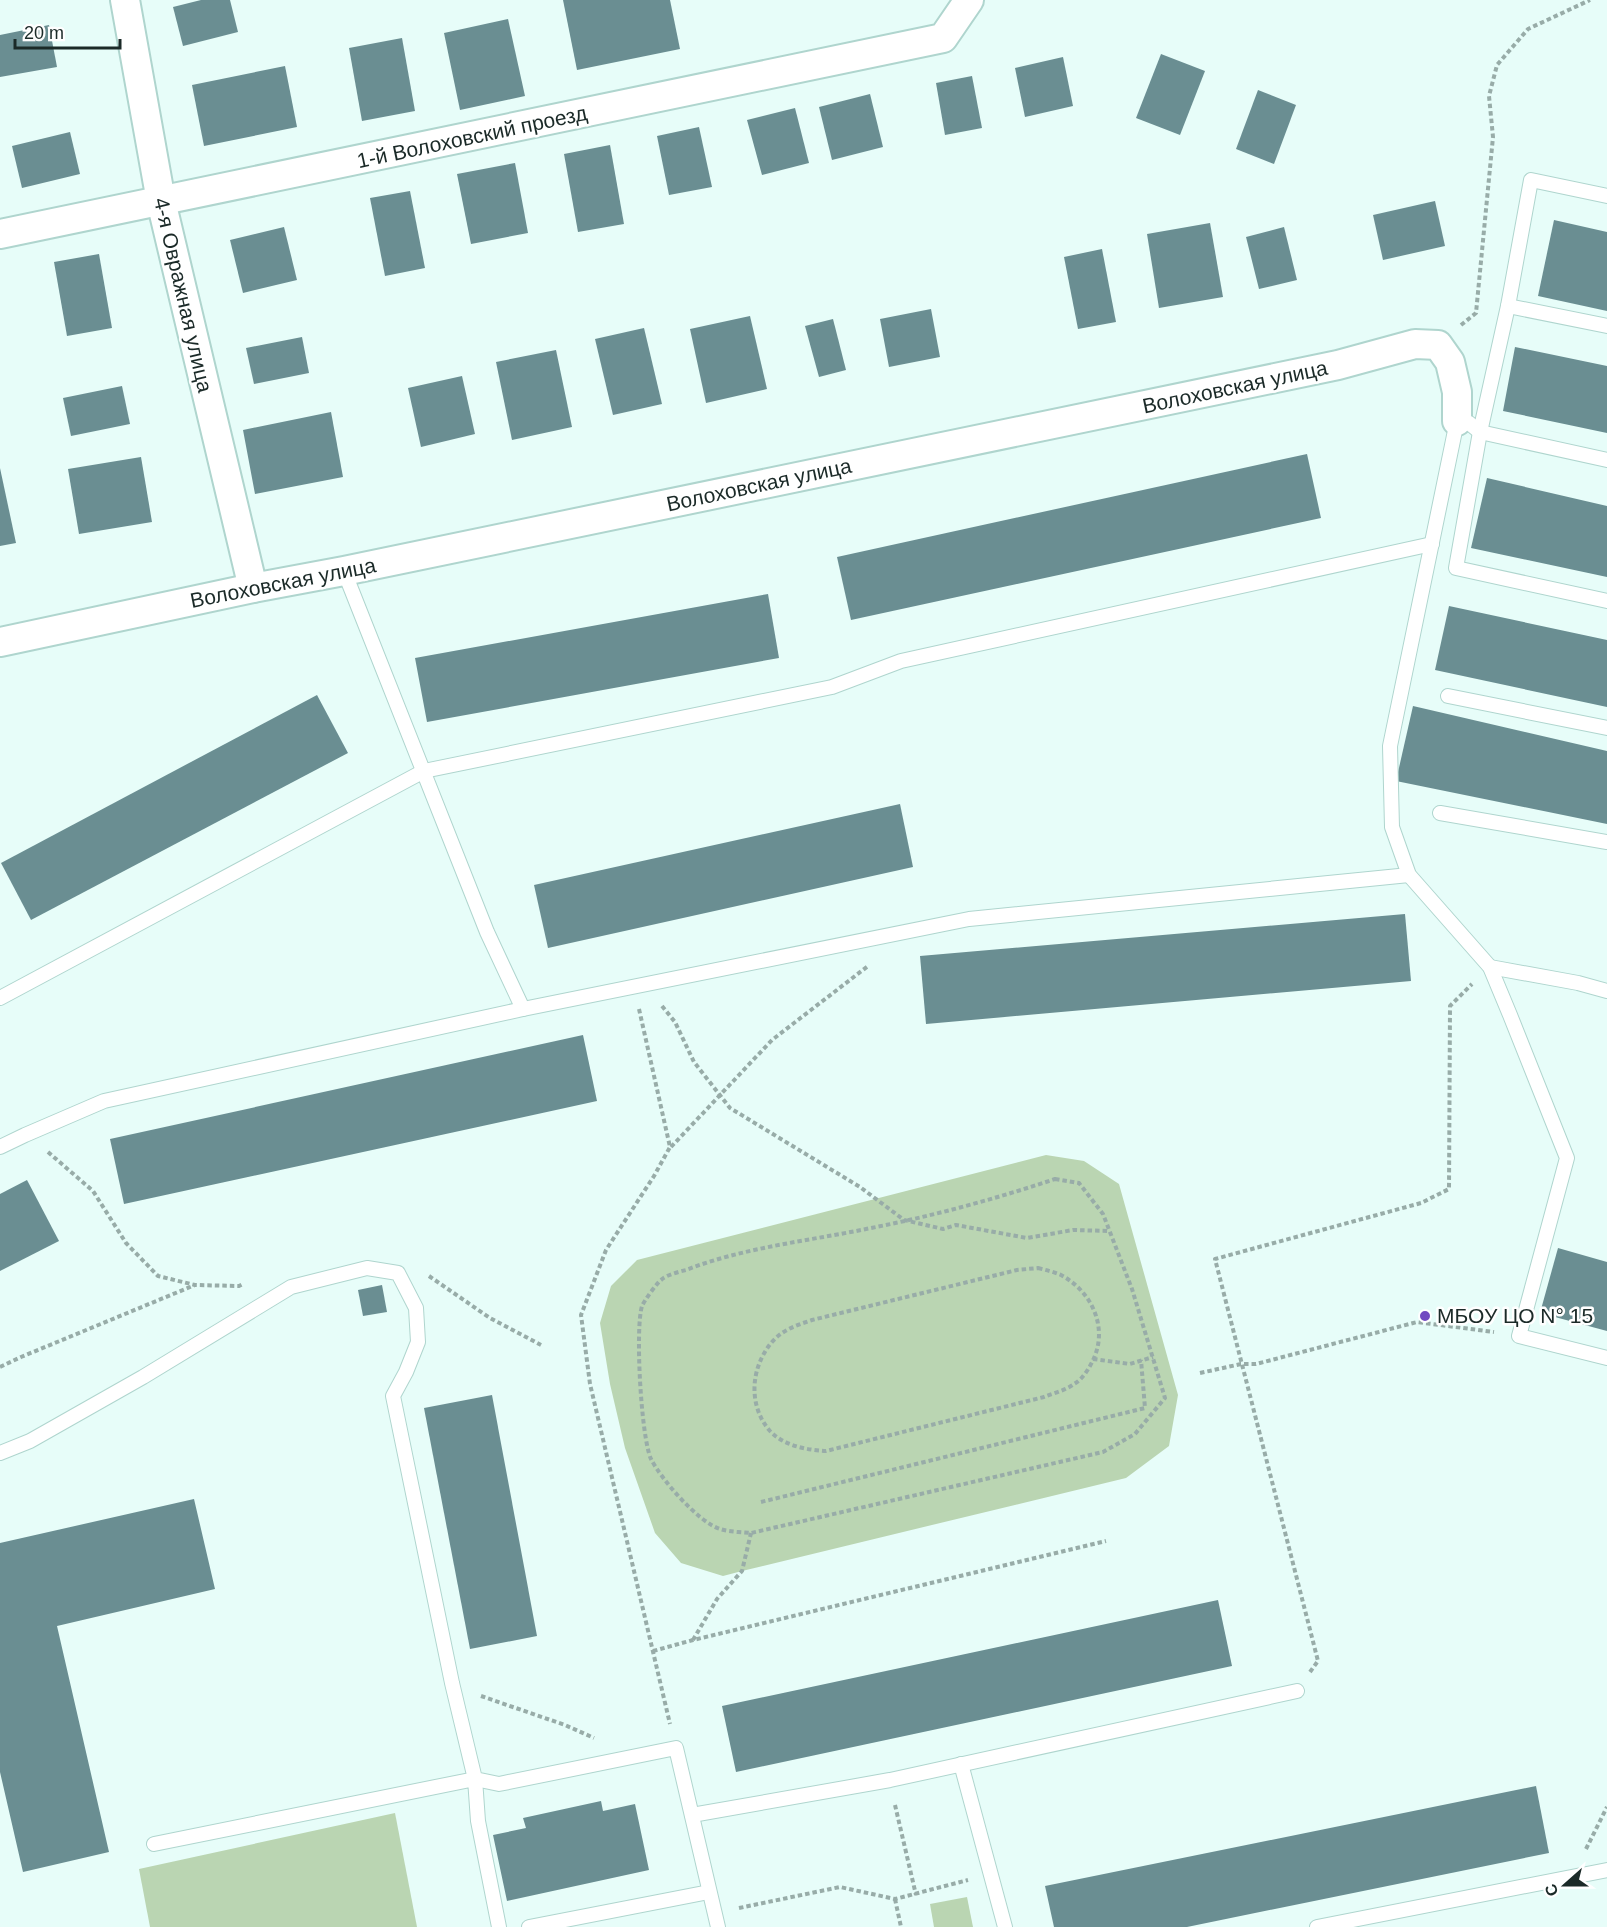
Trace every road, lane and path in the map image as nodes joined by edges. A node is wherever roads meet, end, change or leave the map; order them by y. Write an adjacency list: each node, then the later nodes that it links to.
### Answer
1 (124, 0): 5 (street, 4-я Овражная улица)
2 (969, 0): 5 (street, 1-й Волоховский проезд)
3 (1590, 0): 9 (path)
4 (1607, 196): 7 (lane)
5 (160, 201): 6 (street, 1-й Волоховский проезд); 14 (street, 4-я Овражная улица)
6 (0, 234)
7 (1508, 306): 8 (lane); 10 (lane)
8 (1607, 326)
9 (1438, 345): 10 (street); 13 (street, Волоховская улица)
10 (1468, 426): 11 (lane); 12 (lane); 15 (lane)
11 (1607, 460)
12 (1432, 544): 19 (lane); 22 (lane)
13 (344, 571): 14 (street, Волоховская улица); 19 (lane)
14 (253, 588): 16 (street, Волоховская улица)
15 (1607, 601)
16 (0, 642)
17 (1448, 696): 18 (lane)
18 (1607, 728)
19 (424, 771): 27 (lane); 28 (lane)
20 (1440, 813): 21 (lane)
21 (1607, 842)
22 (1409, 875): 24 (lane); 25 (lane)
23 (874, 960): 29 (path)
24 (1490, 967): 26 (lane); 38 (lane); 44 (path)
25 (639, 986): 28 (lane); 29 (path); 32 (path)
26 (1607, 991)
27 (0, 998)
28 (523, 1009): 30 (lane)
29 (720, 1093): 32 (path); 33 (path)
30 (25, 1135): 31 (lane); 37 (path)
31 (0, 1147)
32 (670, 1147): 52 (path)
33 (904, 1221): 34 (path); 34 (path); 49 (path)
34 (1110, 1231): 40 (path)
35 (421, 1270): 39 (path)
36 (250, 1282): 37 (path)
37 (195, 1285): 45 (path)
38 (1519, 1336): 41 (lane); 44 (path)
39 (541, 1345)
40 (1153, 1357): 43 (path); 49 (path)
41 (1607, 1358)
42 (1093, 1359): 42 (path); 43 (path)
43 (1142, 1360): 48 (path)
44 (1241, 1364): 46 (path); 54 (path)
45 (0, 1367)
46 (1200, 1373)
47 (0, 1453): 58 (lane)
48 (761, 1502)
49 (751, 1533): 51 (path)
50 (1106, 1541): 51 (path)
51 (693, 1640): 52 (path)
52 (653, 1651): 55 (path)
53 (474, 1689): 56 (path)
54 (1297, 1691): 57 (lane)
55 (676, 1748): 56 (lane); 61 (lane)
56 (636, 1756): 58 (lane)
57 (961, 1764): 59 (lane); 64 (lane)
58 (476, 1779): 62 (lane); 70 (lane)
59 (890, 1780): 61 (lane); 67 (path)
60 (1607, 1807): 65 (path)
61 (692, 1815): 66 (lane)
62 (154, 1844)
63 (1607, 1870): 65 (lane)
64 (989, 1874): 67 (path); 74 (lane)
65 (1572, 1877): 75 (lane)
66 (709, 1892): 69 (lane); 71 (lane)
67 (916, 1895): 68 (path)
68 (895, 1899): 69 (path); 73 (path)
69 (715, 1913): 72 (lane)
70 (499, 1927)
71 (529, 1927)
72 (718, 1927)
73 (901, 1927)
74 (1005, 1927)
75 (1317, 1927)

